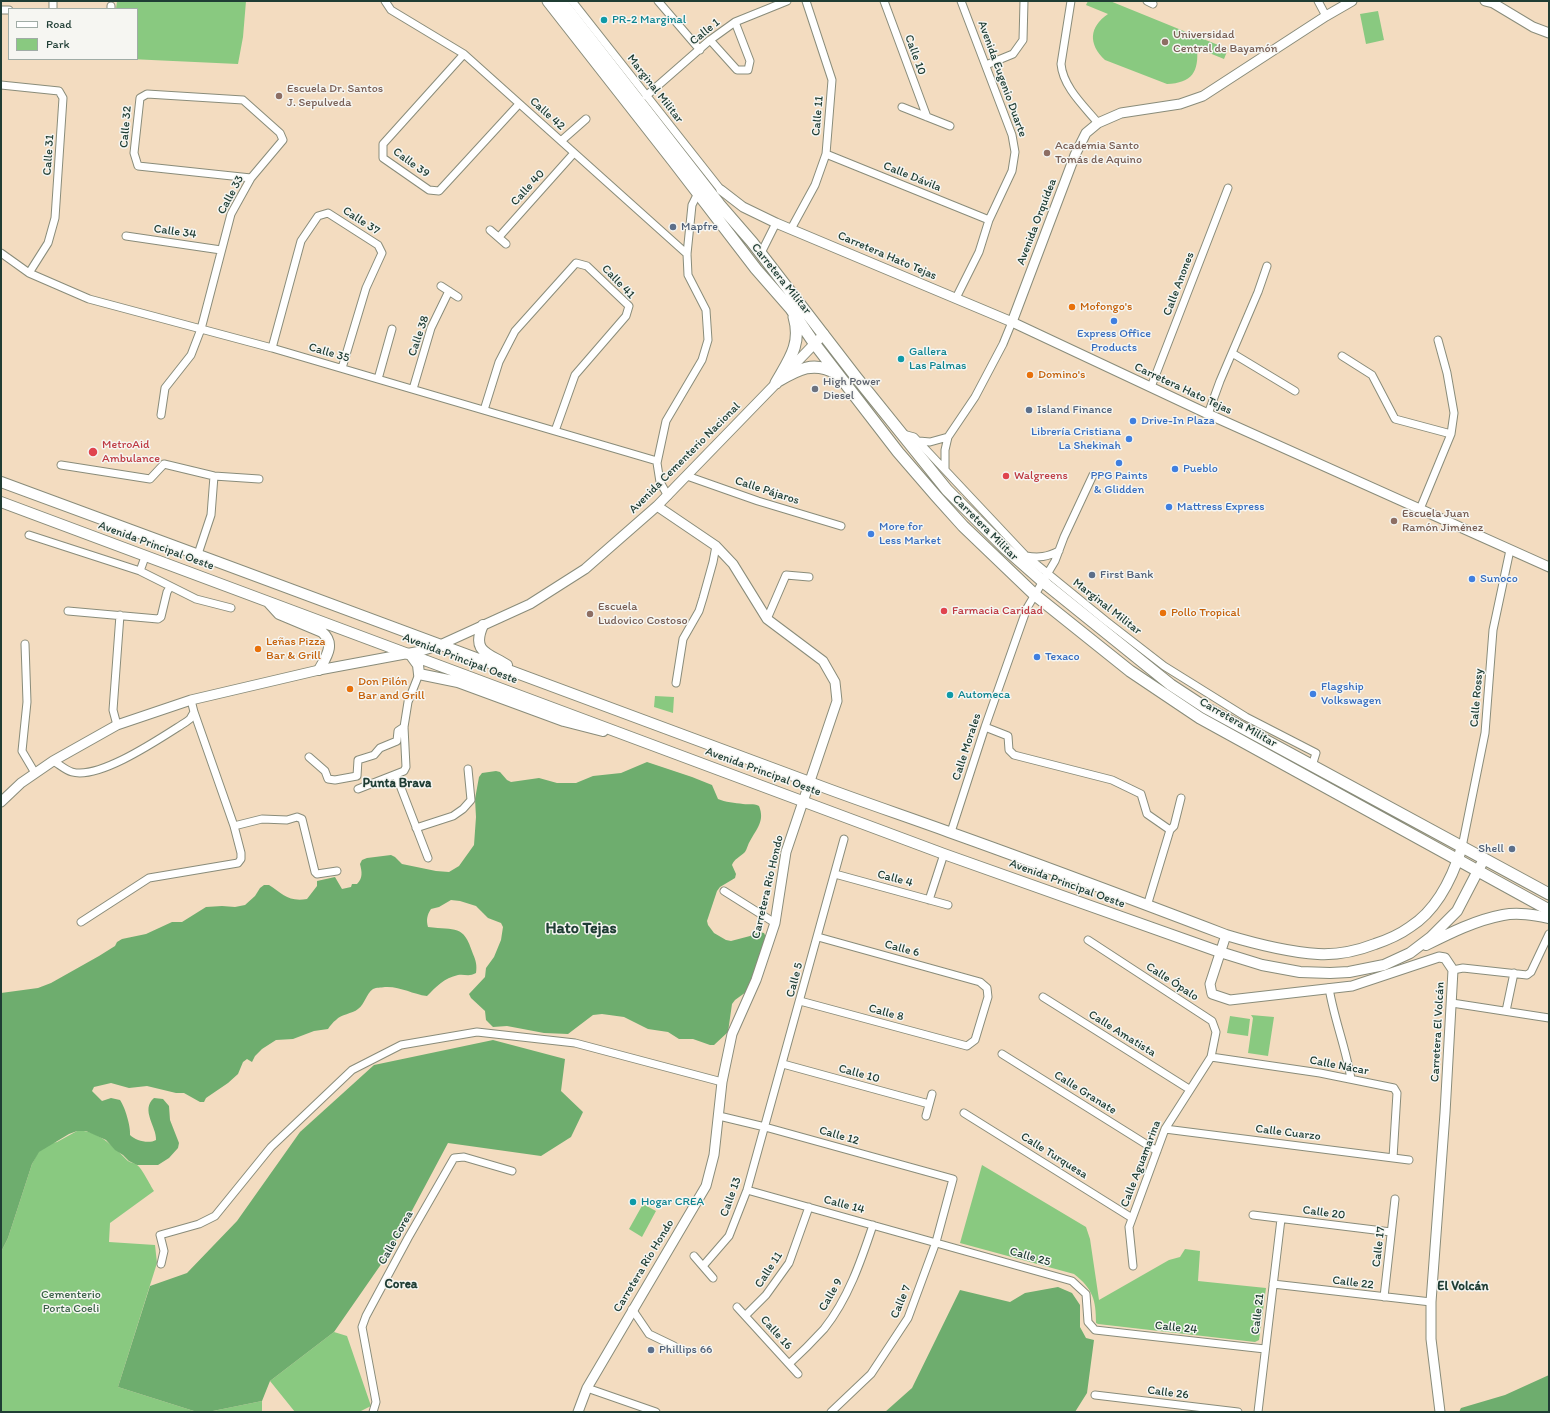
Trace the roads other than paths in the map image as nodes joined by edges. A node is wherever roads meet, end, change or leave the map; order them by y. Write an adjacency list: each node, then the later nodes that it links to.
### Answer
1 (385, 1): 20 (street, Calle 42)
2 (548, 1): 37 (main road, Carretera Militar)
3 (561, 1): 47 (main road, Carretera Militar)
4 (572, 1): 23 (street, Marginal Militar)
5 (658, 1): 19 (street)
6 (787, 1): 16 (street, Calle 1)
7 (806, 1): 33 (street, Calle 11)
8 (884, 1): 27 (street, Calle 10)
9 (962, 1): 21 (street, Avenida Eugenio Duarte)
10 (1024, 1): 21 (street)
11 (1070, 1): 29 (street)
12 (1318, 1): 15 (street)
13 (1352, 1): 15 (street, Avenida Orquídea)
14 (1485, 1): 17 (street)
15 (1326, 16): 29 (street, Avenida Orquídea)
16 (735, 22): 18 (street, Calle 1); 18 (street)
17 (1549, 33)
18 (710, 40): 19 (street, Calle 1)
19 (700, 50): 23 (street, Calle 1)
20 (464, 54): 24 (street, Calle 42); 24 (street, Calle 39)
21 (986, 65): 38 (street, Avenida Eugenio Duarte)
22 (1, 85): 50 (street, Calle 31)
23 (646, 96): 36 (street, Marginal Militar)
24 (519, 104): 31 (street, Calle 42)
25 (902, 107): 27 (street)
26 (257, 112): 34 (street, Calle 33); 34 (street, Calle 32)
27 (927, 117): 30 (street)
28 (586, 119): 31 (street)
29 (1098, 123): 56 (street, Avenida Orquídea)
30 (950, 126)
31 (561, 141): 32 (street, Calle 42)
32 (574, 153): 43 (street, Calle 40); 48 (street, Calle 42)
33 (826, 154): 38 (street, Calle Dávila); 40 (street, Calle 11)
34 (251, 178): 45 (street, Calle 33)
35 (1228, 188): 69 (street, Calle Anones)
36 (721, 190): 39 (street, Carretera Hato Tejas)
37 (698, 193): 48 (street); 55 (main road, Carretera Militar)
38 (989, 220): 54 (street, Avenida Eugenio Duarte)
39 (776, 222): 40 (street, Carretera Hato Tejas); 47 (street)
40 (791, 229): 54 (street, Carretera Hato Tejas)
41 (490, 230): 43 (street)
42 (126, 236): 45 (street, Calle 34)
43 (499, 237): 44 (street)
44 (506, 244)
45 (221, 250): 57 (street, Calle 33)
46 (1, 253): 50 (street, Calle 35)
47 (761, 253): 59 (main road, Carretera Militar)
48 (687, 254): 80 (street)
49 (1267, 266): 63 (street)
50 (29, 273): 57 (street, Calle 35)
51 (441, 286): 52 (street)
52 (449, 291): 53 (street); 70 (street, Calle 38)
53 (458, 297)
54 (956, 298): 56 (street, Carretera Hato Tejas)
55 (791, 309): 61 (main road, Carretera Militar); 68 (main road)
56 (1012, 322): 69 (street, Carretera Hato Tejas); 78 (street, Avenida Orquídea)
57 (201, 329): 62 (street, Calle 35); 74 (street, Calle 33)
58 (392, 329): 67 (street)
59 (824, 334): 61 (street, Avenida Cementerio Nacional); 76 (main road, Carretera Militar)
60 (1438, 340): 77 (street)
61 (814, 343): 66 (main road, Carretera Militar); 68 (street, Avenida Cementerio Nacional)
62 (272, 348): 65 (street, Calle 35); 65 (street, Calle 37)
63 (1232, 353): 71 (street); 73 (street)
64 (1342, 356): 77 (street)
65 (342, 368): 67 (street, Calle 35)
66 (839, 375): 68 (main road); 105 (main road, Carretera Militar)
67 (378, 379): 70 (street, Calle 35)
68 (776, 383): 85 (street, Avenida Cementerio Nacional)
69 (1151, 387): 73 (street, Carretera Hato Tejas)
70 (413, 389): 72 (street, Calle 35)
71 (1295, 391)
72 (484, 410): 75 (street, Calle 35); 75 (street, Calle 41)
73 (1208, 414): 91 (street, Carretera Hato Tejas)
74 (161, 415)
75 (555, 431): 80 (street, Calle 35)
76 (902, 434): 79 (street); 103 (main road, Carretera Militar)
77 (1451, 434): 91 (street)
78 (948, 437): 79 (street); 82 (street)
79 (919, 441): 82 (street)
80 (657, 461): 88 (street)
81 (61, 465): 84 (street)
82 (945, 469): 98 (street)
83 (1093, 475): 96 (street, Calle Morales)
84 (214, 476): 86 (street); 97 (street)
85 (687, 476): 88 (street, Avenida Cementerio Nacional); 92 (street, Calle Pájaros)
86 (259, 479)
87 (1, 482): 97 (main road, Avenida Principal Oeste)
88 (668, 496): 90 (street, Avenida Cementerio Nacional)
89 (1, 502): 99 (main road, Avenida Principal Oeste)
90 (658, 506): 94 (street, Carretera Río Hondo); 111 (street, Avenida Cementerio Nacional)
91 (1420, 509): 95 (street, Carretera Hato Tejas)
92 (841, 526)
93 (29, 535): 101 (street)
94 (716, 546): 110 (street, Carretera Río Hondo); 118 (street)
95 (1510, 550): 100 (street, Carretera Hato Tejas); 140 (street, Calle Rossy)
96 (1059, 551): 98 (street); 103 (street, Calle Morales)
97 (198, 554): 113 (main road, Avenida Principal Oeste)
98 (1025, 555): 103 (street)
99 (145, 556): 101 (street); 106 (main road, Avenida Principal Oeste)
100 (1549, 567)
101 (140, 571): 104 (street)
102 (809, 577): 110 (street)
103 (1045, 578): 105 (street, Calle Morales); 140 (main road, Carretera Militar)
104 (170, 587): 107 (street); 109 (street)
105 (1035, 595): 123 (street, Calle Morales); 143 (main road, Carretera Militar)
106 (268, 602): 114 (main road, Avenida Principal Oeste); 115 (main road)
107 (231, 608)
108 (68, 611): 109 (street)
109 (120, 615): 121 (street)
110 (767, 619): 130 (street, Carretera Río Hondo)
111 (483, 625): 113 (street, Avenida Cementerio Nacional); 117 (main road)
112 (25, 644): 128 (street)
113 (440, 645): 114 (street, Avenida Cementerio Nacional); 117 (main road, Avenida Principal Oeste)
114 (410, 654): 115 (street, Avenida Cementerio Nacional); 116 (main road); 124 (main road, Avenida Principal Oeste)
115 (319, 670): 119 (street, Avenida Cementerio Nacional)
116 (419, 674): 122 (street); 124 (main road)
117 (528, 678): 130 (main road, Avenida Principal Oeste)
118 (676, 683)
119 (191, 700): 120 (street); 121 (street, Avenida Cementerio Nacional)
120 (194, 712): 126 (street); 135 (street)
121 (117, 725): 126 (street, Avenida Cementerio Nacional)
122 (404, 727): 125 (street); 129 (street)
123 (985, 727): 137 (street); 138 (street, Calle Morales)
124 (623, 734): 133 (main road, Avenida Principal Oeste)
125 (308, 757)
126 (53, 761): 128 (street, Avenida Cementerio Nacional)
127 (468, 769): 136 (street)
128 (35, 773): 134 (street, Avenida Cementerio Nacional)
129 (396, 775): 131 (street); 136 (street)
130 (810, 782): 133 (street, Carretera Río Hondo); 138 (main road, Avenida Principal Oeste)
131 (358, 789)
132 (1181, 798): 137 (street)
133 (804, 801): 141 (main road, Avenida Principal Oeste); 156 (street, Carretera Río Hondo)
134 (1, 802)
135 (234, 826): 145 (street); 155 (street)
136 (416, 828): 142 (street)
137 (1170, 830): 152 (street)
138 (951, 832): 152 (main road, Avenida Principal Oeste)
139 (844, 839): 147 (street, Calle 5)
140 (1462, 847): 143 (main road, Avenida Principal Oeste); 144 (main road, Carretera Militar)
141 (944, 854): 150 (street); 161 (main road, Avenida Principal Oeste)
142 (428, 858)
143 (1458, 859): 146 (main road, Carretera Militar); 158 (main road, Avenida Principal Oeste)
144 (1484, 859): 146 (main road, Avenida Principal Oeste); 149 (main road, Carretera Militar)
145 (337, 871)
146 (1478, 871): 153 (main road, Carretera Militar); 162 (main road, Avenida Principal Oeste)
147 (835, 874): 150 (street, Calle 4); 159 (street, Calle 5)
148 (724, 891): 156 (street)
149 (1549, 894)
150 (929, 900): 151 (street, Calle 4)
151 (948, 905)
152 (1148, 906): 158 (main road, Avenida Principal Oeste)
153 (1549, 910)
154 (1549, 918): 162 (main road)
155 (81, 922)
156 (775, 923): 176 (street, Carretera Río Hondo)
157 (1549, 934): 164 (street)
158 (1226, 935): 161 (street, Carretera El Volcán)
159 (818, 937): 167 (street, Calle 5); 171 (street, Calle 6)
160 (1088, 940): 173 (street, Calle Ópalo)
161 (1220, 952): 162 (main road, Avenida Principal Oeste); 165 (street, Carretera El Volcán)
162 (1410, 954)
163 (1453, 970): 164 (street); 165 (street, Carretera El Volcán); 168 (street, Carretera El Volcán)
164 (1514, 973): 169 (street)
165 (1329, 988): 175 (street)
166 (1043, 997): 177 (street, Calle Amatista)
167 (800, 1001): 171 (street, Calle 8); 174 (street, Calle 5)
168 (1452, 1003): 169 (street); 206 (street, Carretera El Volcán)
169 (1506, 1011): 170 (street)
170 (1549, 1018)
171 (967, 1046)
172 (1002, 1054): 185 (street, Calle Granate)
173 (1211, 1057): 175 (street, Calle Nácar); 177 (street, Calle Aguamarina)
174 (783, 1064): 179 (street, Calle 10); 183 (street, Calle 5)
175 (1351, 1078): 186 (street, Calle Nácar)
176 (722, 1082): 181 (street, Carretera Río Hondo); 200 (street)
177 (1190, 1089): 184 (street, Calle Aguamarina)
178 (932, 1094): 179 (street)
179 (929, 1104): 182 (street)
180 (964, 1113): 194 (street, Calle Turquesa)
181 (719, 1116): 183 (street, Calle 12); 208 (street, Carretera Río Hondo)
182 (926, 1116)
183 (765, 1127): 189 (street, Calle 12); 190 (street, Calle 13)
184 (1164, 1128): 185 (street, Calle Aguamarina); 186 (street, Calle Cuarzo)
185 (1157, 1151): 194 (street, Calle Aguamarina)
186 (1393, 1158): 187 (street, Calle Cuarzo)
187 (1409, 1160)
188 (512, 1171): 218 (street, Calle Corea)
189 (952, 1179): 198 (street, Calle 7)
190 (746, 1190): 192 (street, Calle 14); 201 (street, Calle 13)
191 (1395, 1199): 197 (street, Calle 17)
192 (809, 1207): 196 (street, Calle 14); 209 (street, Calle 11)
193 (1253, 1215): 195 (street, Calle 20)
194 (1132, 1218): 202 (street, Calle Aguamarina)
195 (1281, 1219): 197 (street, Calle 20); 204 (street, Calle 21)
196 (873, 1225): 198 (street, Calle 14); 213 (street, Calle 9)
197 (1391, 1232): 205 (street, Calle 17)
198 (936, 1242): 210 (street, Calle 25); 221 (street, Calle 7)
199 (694, 1256): 201 (street)
200 (162, 1264)
201 (703, 1266): 203 (street)
202 (1133, 1266)
203 (714, 1278)
204 (1273, 1284): 205 (street, Calle 22); 212 (street, Calle 21)
205 (1384, 1297): 206 (street, Calle 22)
206 (1430, 1302): 224 (street, Carretera El Volcán)
207 (738, 1307): 209 (street, Calle 16)
208 (632, 1309): 211 (street); 215 (street, Carretera Río Hondo)
209 (746, 1316): 213 (street, Calle 16)
210 (1088, 1322): 212 (street, Calle 24)
211 (674, 1346)
212 (1265, 1349): 223 (street, Calle 21)
213 (789, 1364): 214 (street, Calle 16)
214 (798, 1374)
215 (587, 1388): 219 (street, Carretera Río Hondo); 220 (street)
216 (1096, 1395): 217 (street, Calle 26)
217 (1180, 1409): 222 (street, Calle 26)
218 (373, 1412)
219 (578, 1412)
220 (656, 1412)
221 (831, 1412)
222 (1238, 1412)
223 (1258, 1412)
224 (1440, 1412)

